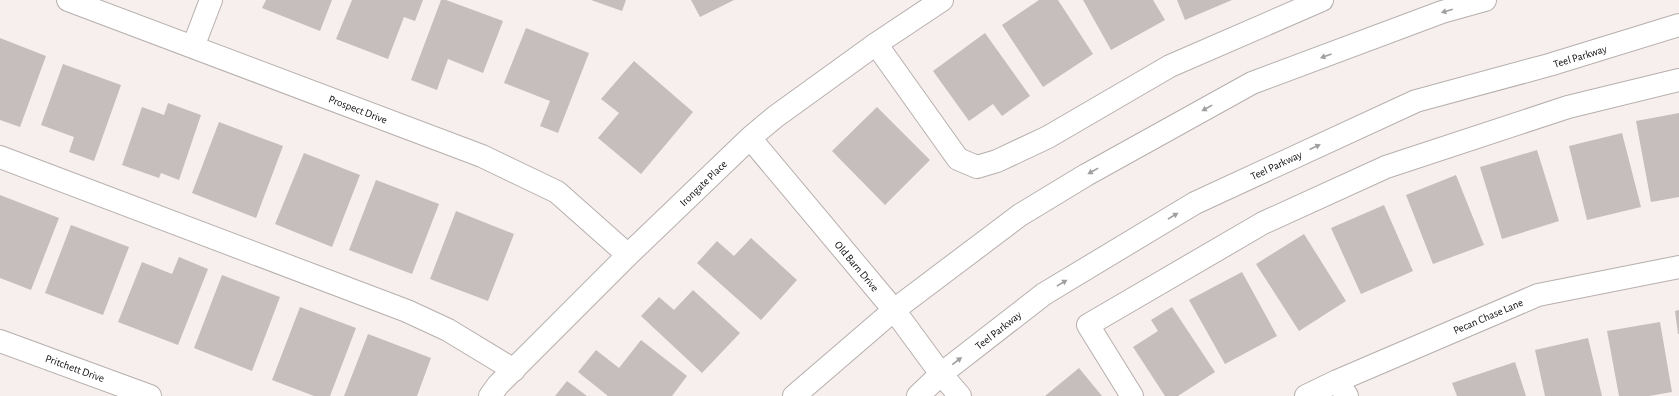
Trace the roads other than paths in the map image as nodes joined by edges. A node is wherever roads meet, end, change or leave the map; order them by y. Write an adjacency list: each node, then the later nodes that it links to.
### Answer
1 (68, 0): 8 (street, Prospect Drive)
2 (211, 0): 8 (street)
3 (942, 0): 7 (street, Irongate Place)
4 (1322, 0): 7 (street)
5 (1485, 0): 14 (street, one-way to 14)
6 (1679, 25): 17 (street, Teel Parkway, one-way to 6)
7 (876, 44): 10 (street, Irongate Place)
8 (193, 47): 12 (street, Prospect Drive)
9 (1679, 80): 24 (street)
10 (750, 138): 12 (street, Irongate Place); 14 (street, Old Barn Drive)
11 (0, 157): 16 (street)
12 (628, 255): 16 (street, Irongate Place)
13 (1679, 267): 18 (street, Pecan Chase Lane)
14 (894, 310): 17 (street, Old Barn Drive); 21 (street)
15 (0, 341): 19 (street, Pritchett Drive)
16 (514, 370): 20 (street, Irongate Place)
17 (941, 374): 22 (street, Teel Parkway); 23 (street, Old Barn Drive)
18 (1342, 388): 25 (street, Pecan Chase Lane)
19 (150, 396)
20 (490, 396)
21 (794, 396)
22 (918, 396)
23 (960, 396)
24 (1132, 396)
25 (1306, 396)

